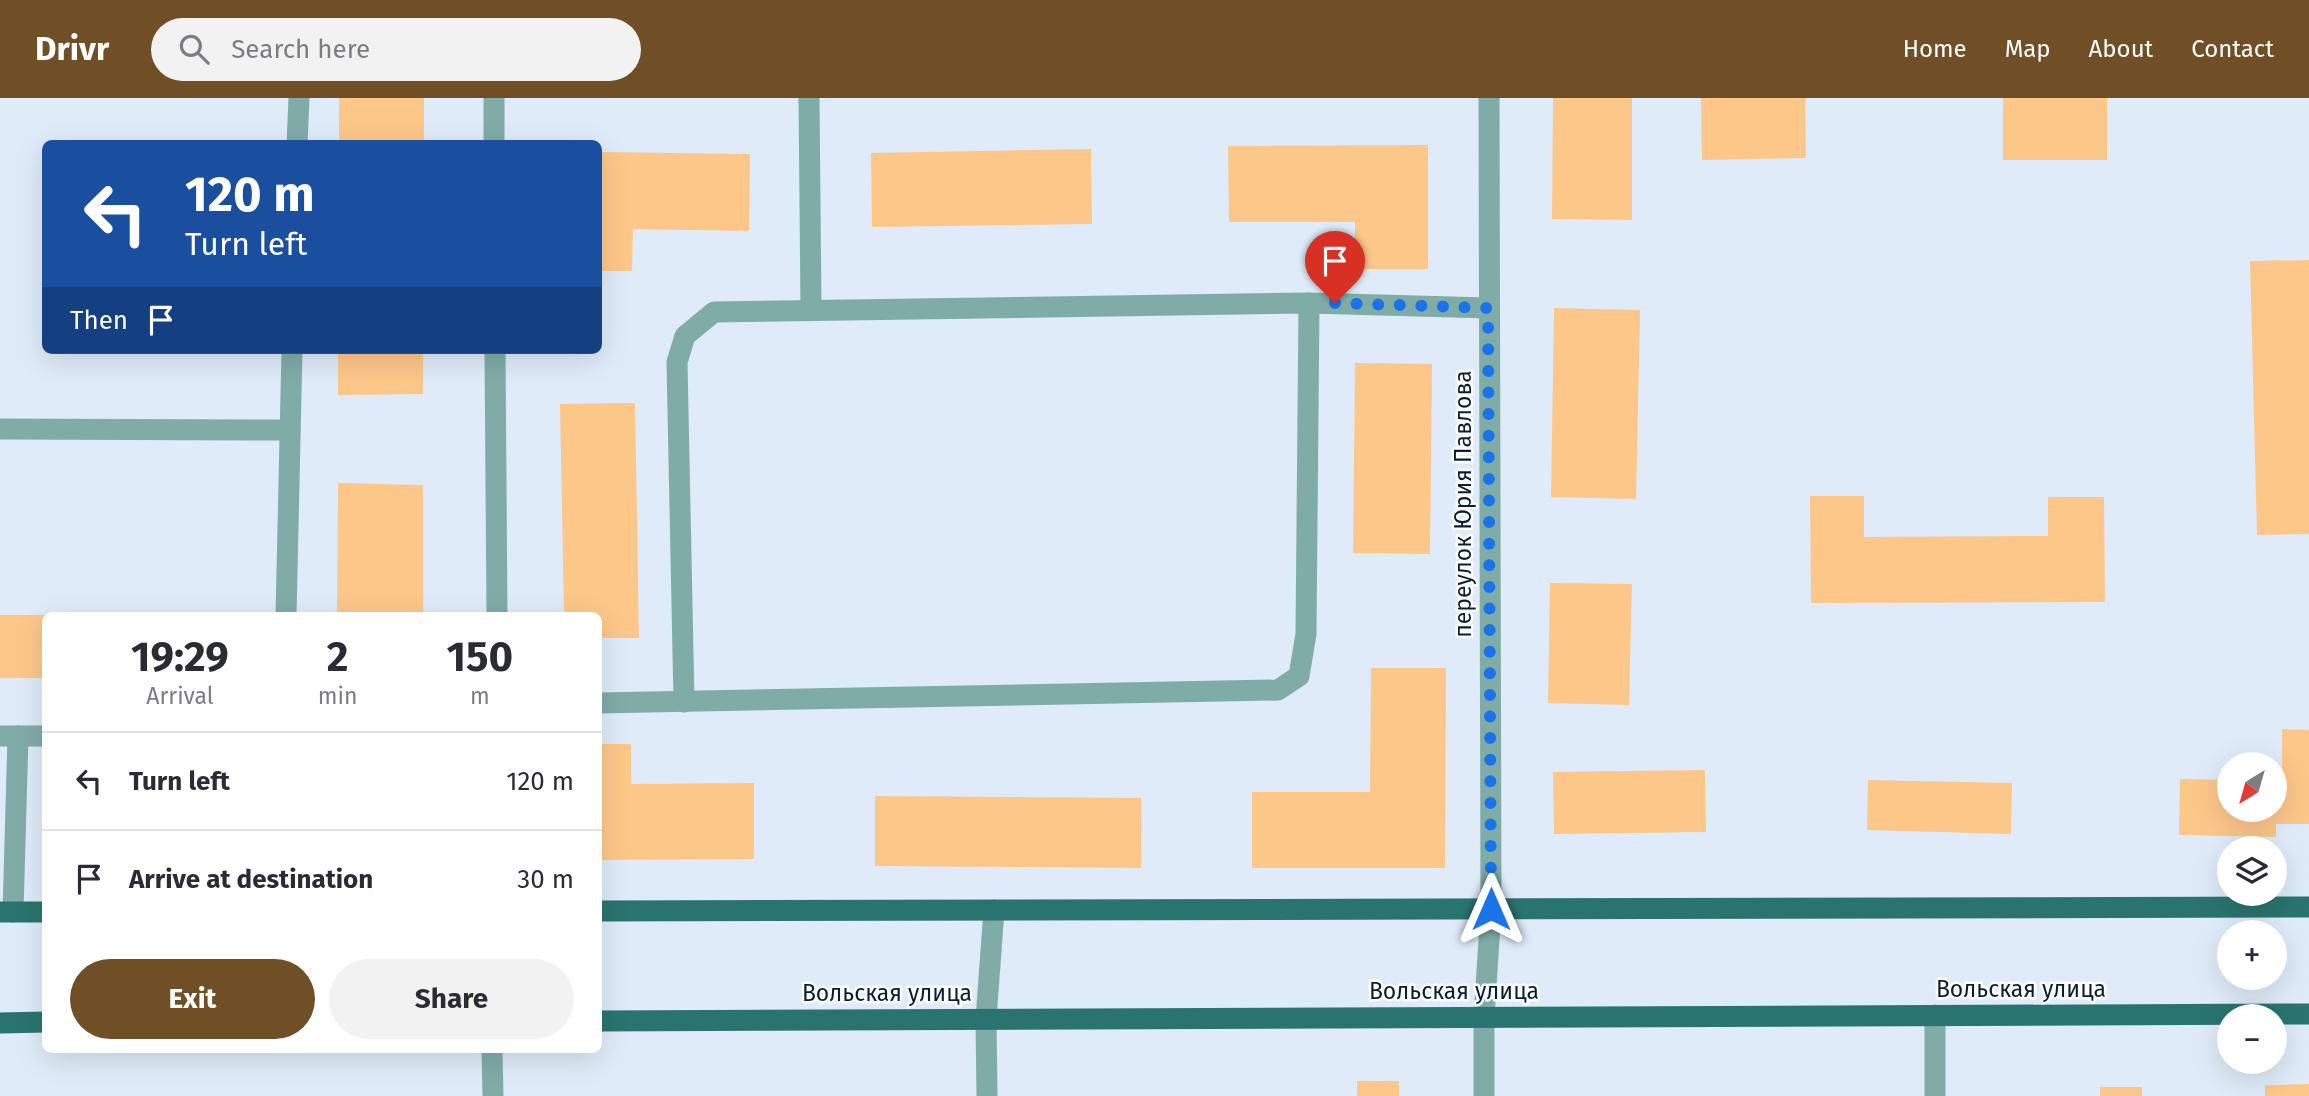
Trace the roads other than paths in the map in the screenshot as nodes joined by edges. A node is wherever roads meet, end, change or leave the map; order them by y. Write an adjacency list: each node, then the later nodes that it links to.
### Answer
1 (299, 98): 5 (street)
2 (494, 98): 6 (street)
3 (809, 98): 9 (street)
4 (1489, 98): 8 (street, переулок Юрия Павлова)
5 (297, 140)
6 (494, 140)
7 (1309, 303): 8 (street); 9 (street); 16 (street)
8 (1488, 308): 21 (street, переулок Юрия Павлова)
9 (811, 310): 16 (street)
10 (292, 354): 13 (street)
11 (495, 354): 15 (street)
12 (0, 429): 13 (street)
13 (290, 430): 14 (street)
14 (286, 612)
15 (496, 612)
16 (684, 702): 17 (street)
17 (602, 703)
18 (9, 736): 19 (street); 24 (street)
19 (42, 736)
20 (2309, 907): 21 (main road)
21 (1491, 909): 22 (main road); 28 (street, переулок Юрия Павлова)
22 (994, 910): 23 (main road); 29 (street)
23 (602, 911)
24 (6, 912): 25 (main road)
25 (42, 912)
26 (2309, 1014): 27 (main road, Вольская улица)
27 (1935, 1015): 28 (main road, Вольская улица); 37 (street)
28 (1484, 1017): 29 (main road, Вольская улица); 36 (street, переулок Юрия Павлова)
29 (986, 1019): 30 (main road, Вольская улица); 35 (street)
30 (602, 1021)
31 (42, 1022): 32 (main road)
32 (0, 1023)
33 (492, 1053): 34 (street)
34 (492, 1096)
35 (987, 1096)
36 (1483, 1096)
37 (1935, 1096)

